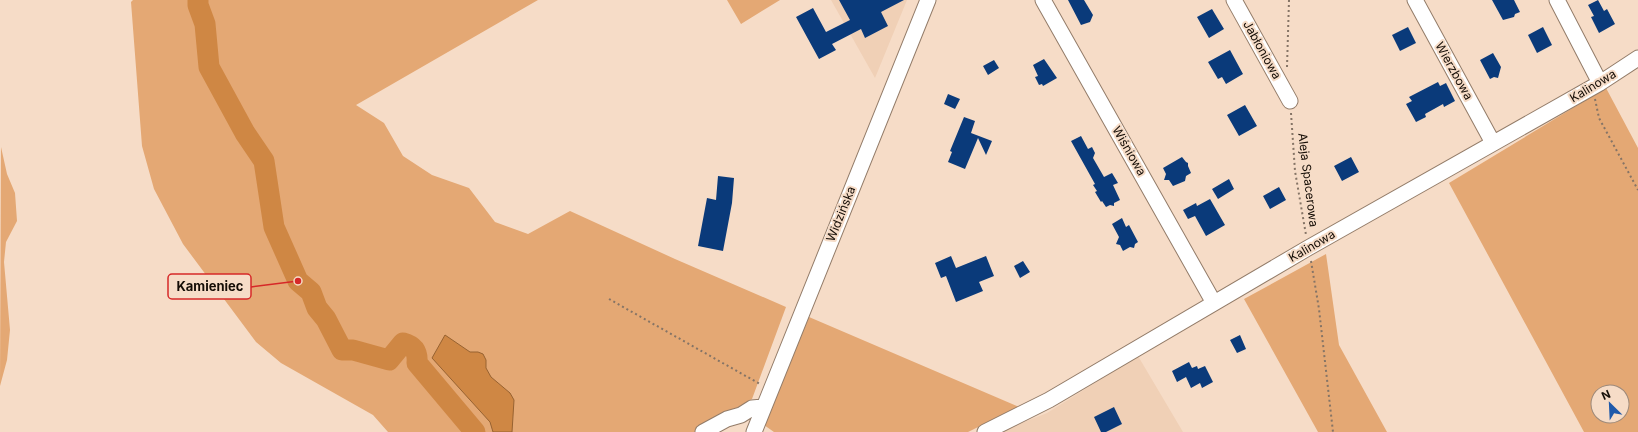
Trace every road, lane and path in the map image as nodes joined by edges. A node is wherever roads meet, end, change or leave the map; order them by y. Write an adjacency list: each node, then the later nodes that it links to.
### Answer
1 (928, 0): 16 (street, Widzińska)
2 (1043, 0): 15 (street, Wiśniowa)
3 (1234, 0): 10 (street, Jabłoniowa)
4 (1290, 0): 8 (path)
5 (1415, 0): 11 (street, Wierzbowa)
6 (1557, 0): 9 (street)
7 (1638, 58): 9 (street, Kalinowa)
8 (1287, 72)
9 (1600, 83): 11 (street, Kalinowa); 12 (path)
10 (1290, 100): 13 (path, Aleja Spacerowa)
11 (1493, 143): 13 (street, Kalinowa)
12 (1638, 190)
13 (1308, 248): 15 (street, Kalinowa); 21 (path, Aleja Spacerowa)
14 (609, 299): 16 (path)
15 (1214, 302): 20 (street, Kalinowa)
16 (770, 390): 17 (street, Widzińska)
17 (764, 407): 18 (street, Widzińska); 19 (street)
18 (757, 431)
19 (703, 432)
20 (985, 432)
21 (1333, 432)

